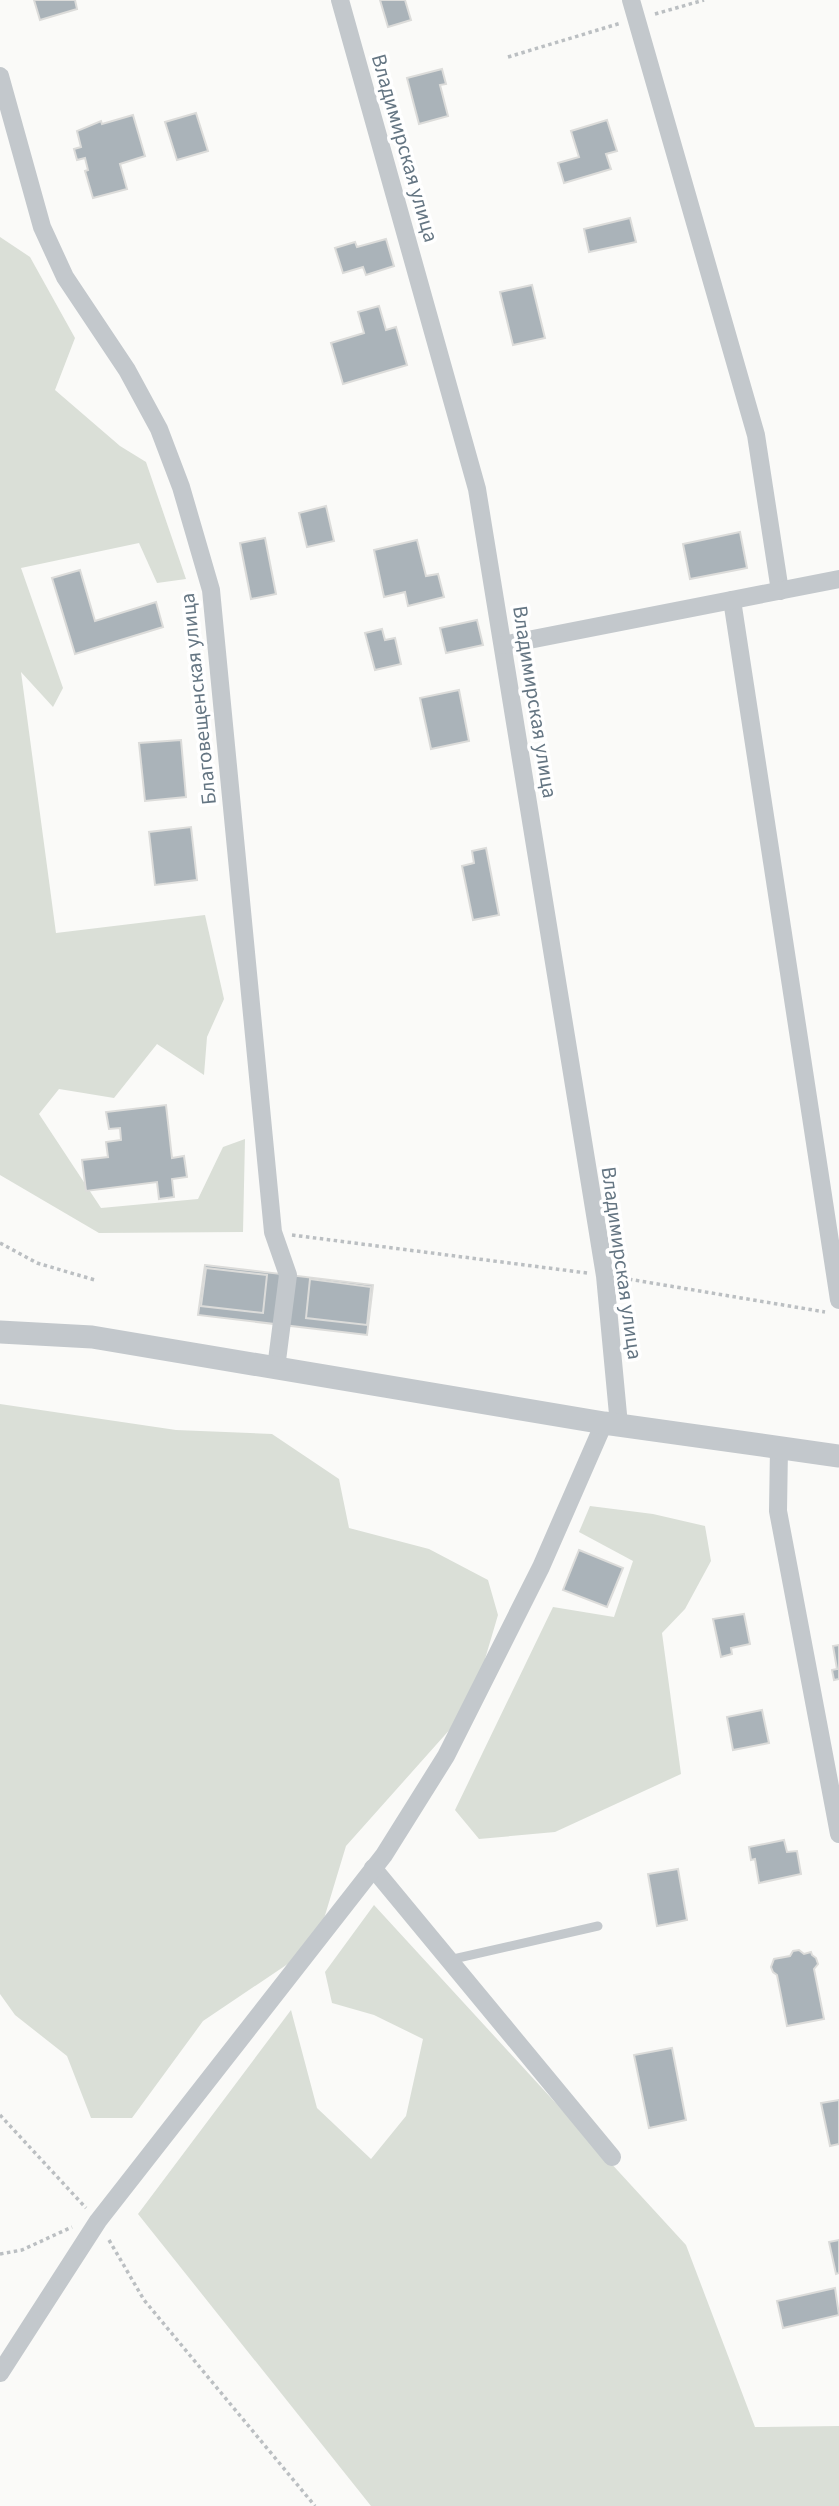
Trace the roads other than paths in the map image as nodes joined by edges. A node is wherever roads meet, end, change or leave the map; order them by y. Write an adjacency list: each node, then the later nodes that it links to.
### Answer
1 (340, 0): 7 (street, Владимирская улица)
2 (631, 0): 5 (street)
3 (0, 76): 10 (street, Благовещенская улица)
4 (839, 579): 5 (street)
5 (780, 591): 6 (street)
6 (732, 600): 7 (street); 8 (street)
7 (502, 645): 11 (street, Владимирская улица)
8 (839, 1300)
9 (0, 1332): 10 (street)
10 (276, 1368): 11 (street)
11 (612, 1424): 12 (street); 15 (street)
12 (779, 1448): 13 (street); 14 (street)
13 (839, 1456)
14 (839, 1834)
15 (373, 1868): 17 (street); 19 (street)
16 (598, 1926): 17 (lane)
17 (449, 1960): 18 (street)
18 (612, 2157)
19 (0, 2373)

